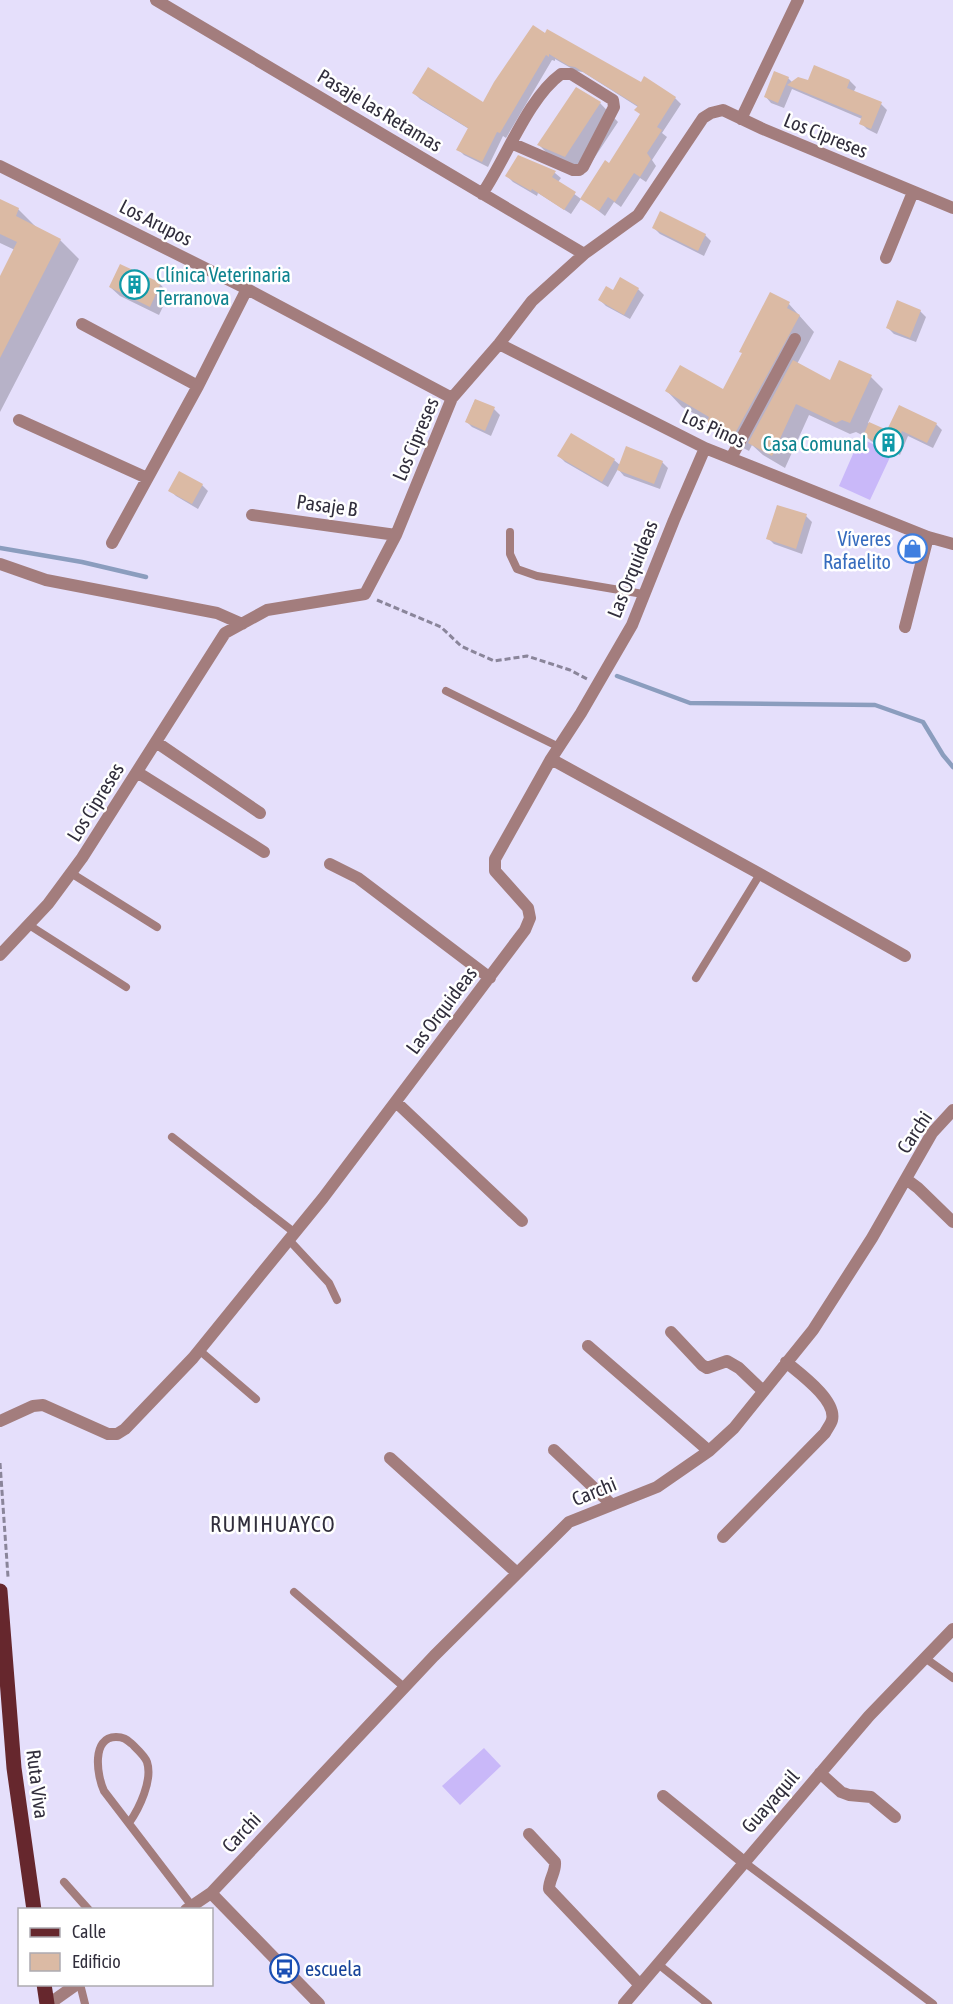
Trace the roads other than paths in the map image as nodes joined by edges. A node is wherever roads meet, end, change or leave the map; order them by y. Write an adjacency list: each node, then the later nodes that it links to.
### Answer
1 (156, 0): 7 (street, Pasaje las Retamas)
2 (798, 0): 3 (street)
3 (741, 119): 6 (street, Los Cipreses); 9 (street, Los Cipreses)
4 (511, 143): 4 (street); 7 (street)
5 (0, 166): 11 (street, Los Arupos)
6 (913, 192): 8 (street, Los Cipreses); 10 (street)
7 (482, 194): 9 (street, Pasaje las Retamas)
8 (953, 208)
9 (584, 254): 14 (street, Los Cipreses)
10 (886, 258)
11 (247, 290): 15 (street); 16 (street, Los Arupos)
12 (82, 324): 15 (street)
13 (795, 339): 19 (street)
14 (499, 344): 16 (street, Los Cipreses); 18 (street, Los Pinos)
15 (198, 386): 20 (street)
16 (452, 398): 23 (street, Los Cipreses)
17 (19, 420): 20 (street)
18 (705, 448): 19 (street, Los Pinos); 28 (street, Las Orquideas)
19 (731, 458): 24 (street, Los Pinos)
20 (147, 478): 25 (street)
21 (252, 514): 23 (street, Pasaje B)
22 (510, 532): 28 (lane)
23 (396, 535): 29 (street, Los Cipreses)
24 (928, 537): 26 (street, Los Pinos); 30 (street)
25 (112, 543)
26 (953, 544)
27 (0, 564): 29 (street)
28 (643, 594): 33 (street, Las Orquideas)
29 (242, 624): 32 (street, Los Cipreses)
30 (905, 627)
31 (446, 691): 33 (lane)
32 (156, 742): 35 (street, Los Cipreses); 36 (street)
33 (559, 747): 34 (street, Las Orquideas)
34 (551, 759): 40 (street); 45 (street, Las Orquideas)
35 (137, 772): 37 (street); 39 (street, Los Cipreses)
36 (260, 813)
37 (264, 852)
38 (330, 864): 45 (street)
39 (71, 873): 41 (street, Los Cipreses); 42 (lane)
40 (760, 874): 44 (street); 46 (lane)
41 (29, 925): 43 (street, Los Cipreses); 47 (lane)
42 (157, 927)
43 (0, 955)
44 (905, 956)
45 (490, 978): 48 (street, Las Orquideas)
46 (696, 978)
47 (126, 987)
48 (396, 1102): 52 (street); 54 (street, Las Orquideas)
49 (953, 1110): 51 (street, Carchi)
50 (172, 1137): 54 (lane)
51 (906, 1179): 53 (street); 59 (street, Carchi)
52 (522, 1221)
53 (953, 1222)
54 (292, 1236): 55 (lane); 58 (street, Las Orquideas)
55 (337, 1300)
56 (671, 1332): 60 (street)
57 (588, 1346): 64 (street)
58 (199, 1350): 61 (lane); 62 (street, Las Orquideas)
59 (786, 1362): 60 (street, Carchi); 67 (street)
60 (763, 1391): 64 (street, Carchi)
61 (256, 1399)
62 (0, 1421)
63 (554, 1450): 66 (street)
64 (709, 1451): 66 (street, Carchi)
65 (390, 1458): 68 (street)
66 (612, 1504): 68 (street, Carchi)
67 (723, 1537)
68 (517, 1573): 74 (street, Carchi)
69 (0, 1591): 83 (main road, Ruta Viva)
70 (294, 1592): 74 (lane)
71 (953, 1629): 72 (street, Guayaquil)
72 (925, 1658): 73 (lane); 75 (street, Guayaquil)
73 (953, 1678)
74 (404, 1687): 82 (street, Carchi)
75 (820, 1773): 77 (street); 80 (street, Guayaquil)
76 (663, 1796): 80 (street)
77 (895, 1817)
78 (129, 1823): 78 (lane); 85 (lane)
79 (529, 1834): 87 (street)
80 (744, 1862): 86 (street, Guayaquil); 96 (lane)
81 (64, 1882): 84 (lane)
82 (211, 1893): 85 (street, Carchi); 93 (street)
83 (34, 1908)
84 (87, 1908)
85 (189, 1908)
86 (658, 1964): 87 (street, Guayaquil); 95 (lane)
87 (640, 1985): 94 (street, Guayaquil)
88 (44, 1986): 91 (main road)
89 (76, 1986): 91 (street)
90 (80, 1986): 92 (lane)
91 (48, 2004)
92 (85, 2004)
93 (320, 2004)
94 (624, 2004)
95 (708, 2004)
96 (933, 2004)

